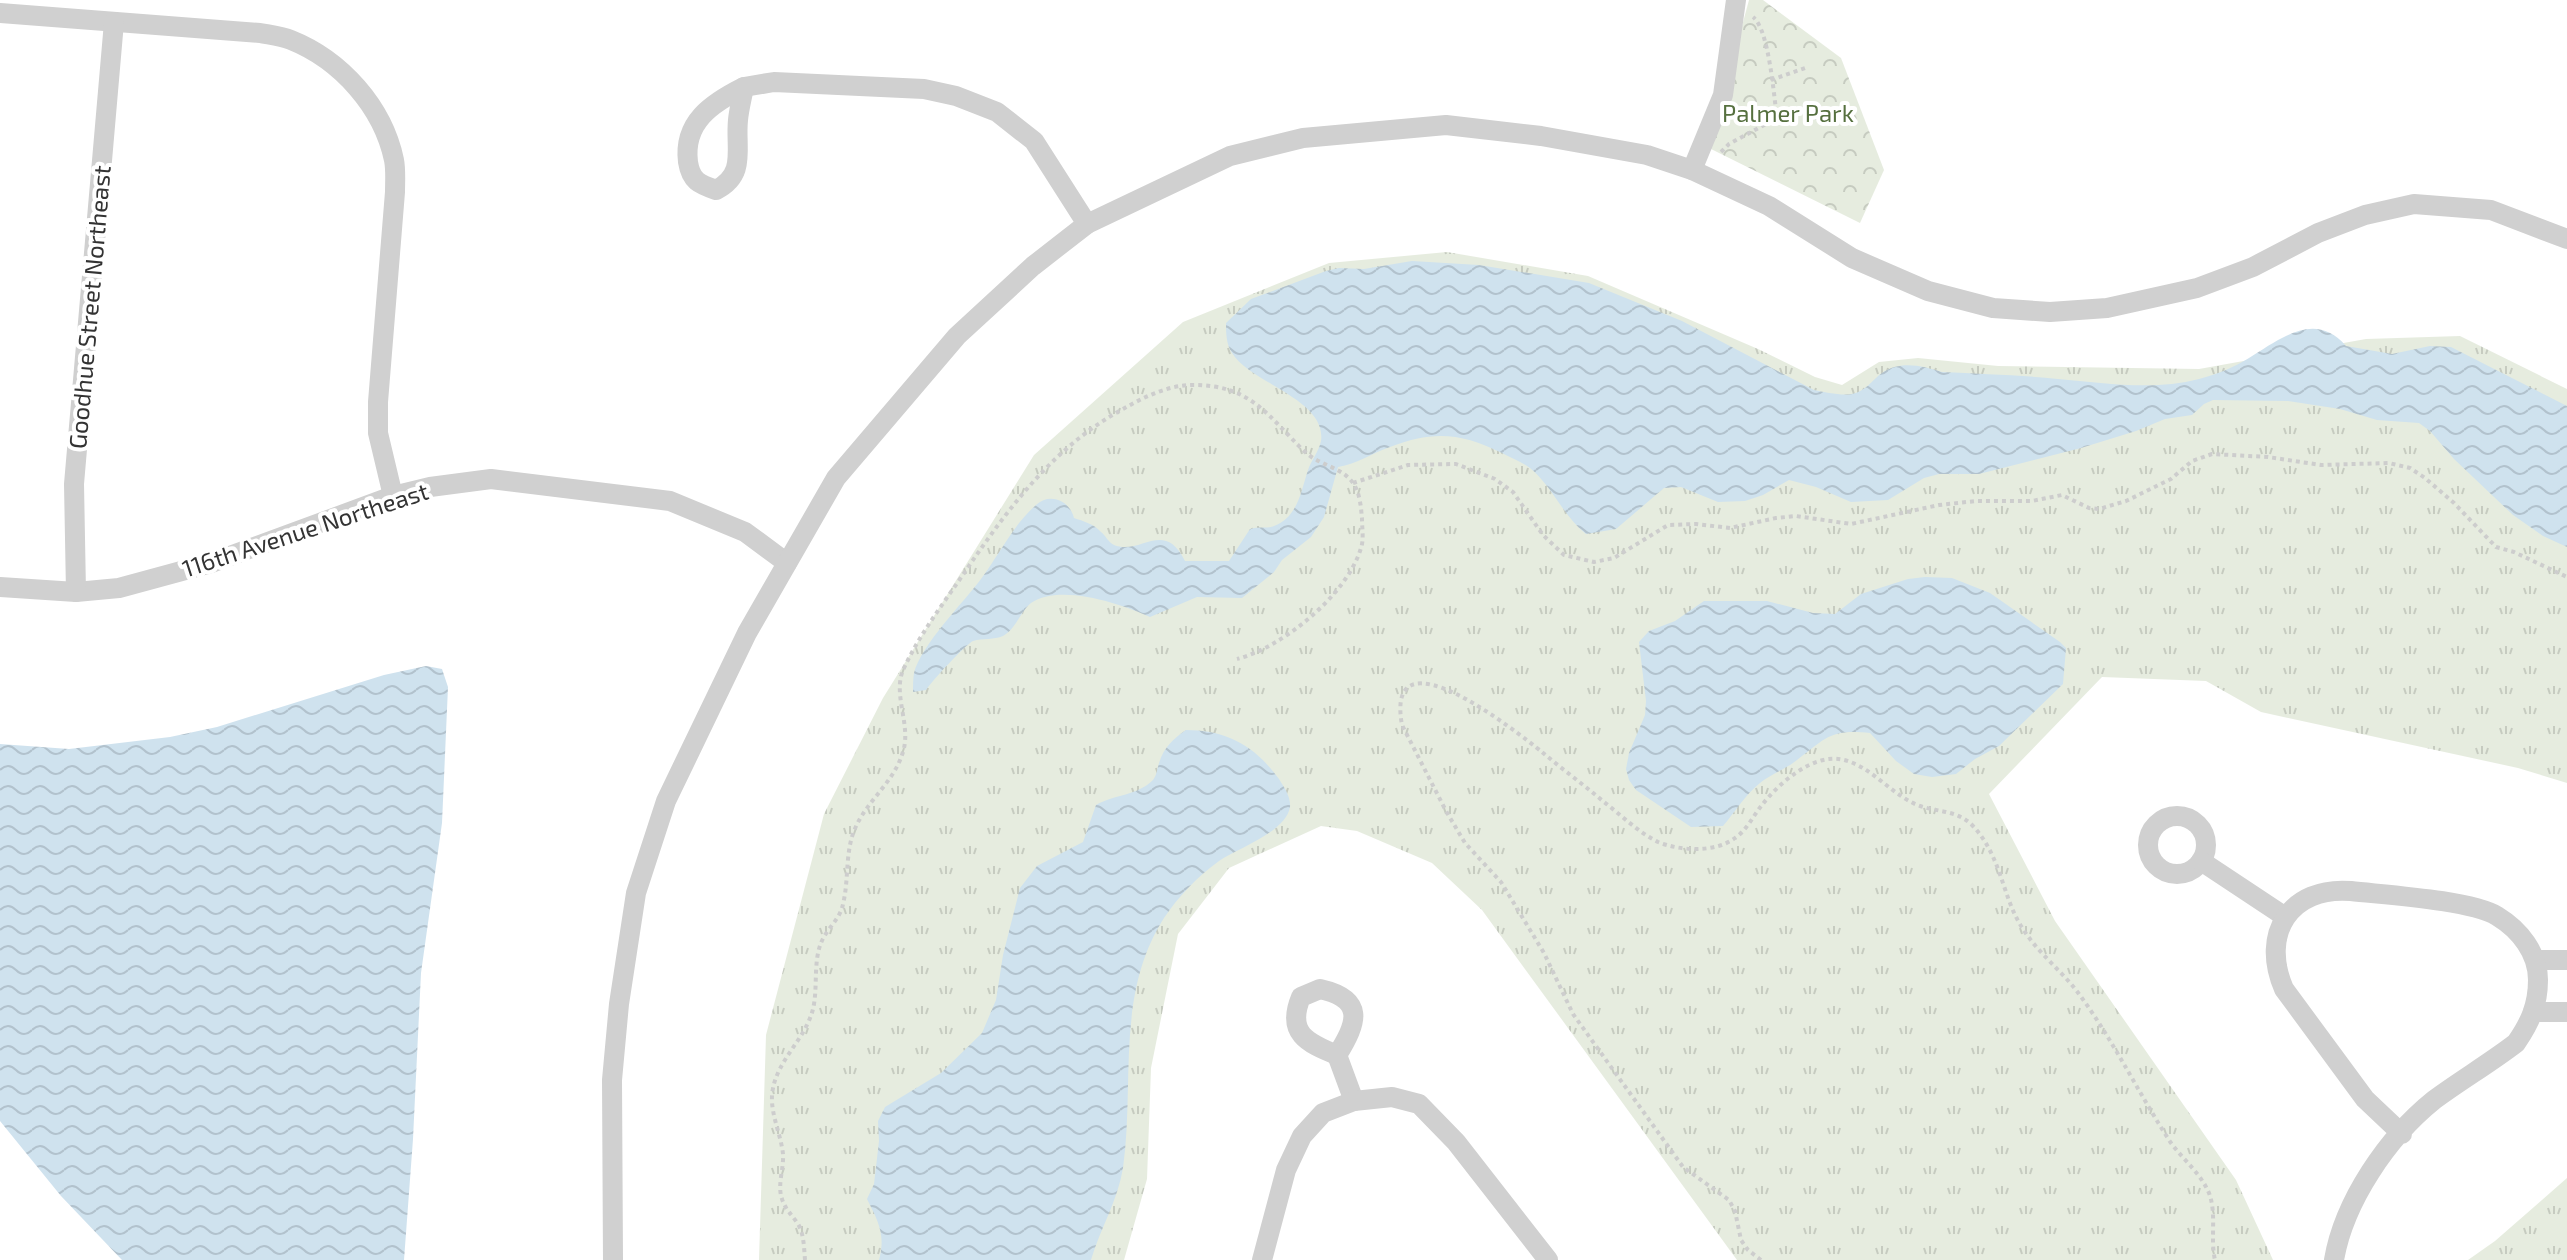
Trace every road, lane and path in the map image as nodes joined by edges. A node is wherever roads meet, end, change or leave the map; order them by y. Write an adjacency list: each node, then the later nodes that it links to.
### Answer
1 (1736, 2): 5 (path); 7 (street)
2 (0, 13): 3 (street)
3 (114, 22): 12 (street); 16 (street, Goodhue Street Northeast)
4 (1805, 68): 5 (path)
5 (1771, 80): 7 (path)
6 (744, 87): 6 (street); 9 (street)
7 (1701, 149): 8 (street)
8 (1692, 170): 9 (street); 10 (street)
9 (1087, 224): 13 (street)
10 (2567, 239)
11 (1353, 483): 14 (path); 17 (path); 28 (path)
12 (393, 496): 13 (street, 116th Avenue Northeast); 16 (street, 116th Avenue Northeast)
13 (787, 563): 27 (street)
14 (2567, 577)
15 (0, 587): 16 (street, 116th Avenue Northeast)
16 (76, 592)
17 (1237, 659)
18 (2201, 861): 19 (street)
19 (2284, 916): 20 (street); 26 (street)
20 (2536, 960): 21 (street); 22 (street)
21 (2567, 960)
22 (2533, 1012): 23 (street); 26 (street)
23 (2567, 1012)
24 (1337, 1055): 25 (street)
25 (1354, 1101): 29 (street); 30 (street)
26 (2402, 1134): 33 (street)
27 (613, 1260)
28 (805, 1260)
29 (1262, 1260)
30 (1548, 1260)
31 (1761, 1260): 32 (path)
32 (2215, 1260)
33 (2334, 1260)

